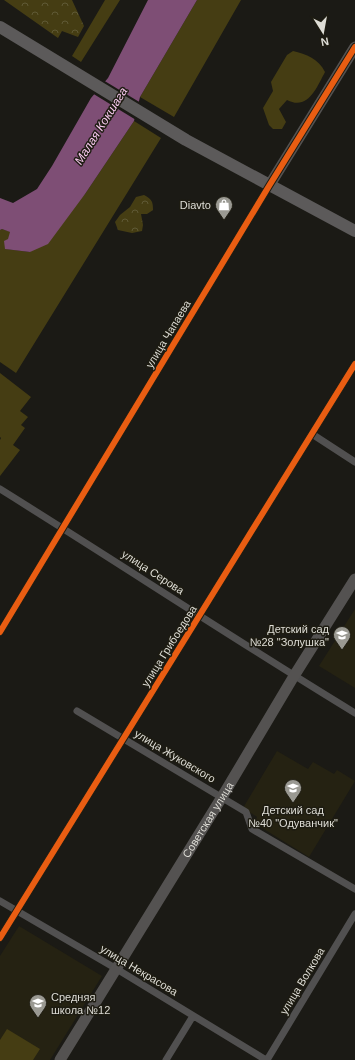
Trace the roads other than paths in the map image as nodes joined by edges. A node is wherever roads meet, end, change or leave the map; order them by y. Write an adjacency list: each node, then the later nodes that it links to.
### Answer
1 (0, 27): 3 (main road)
2 (355, 47): 3 (street, улица Чапаева)
3 (269, 186): 4 (main road); 9 (street, улица Чапаева)
4 (355, 231)
5 (355, 364): 6 (street, улица Грибоедова)
6 (312, 434): 7 (street); 11 (street, улица Грибоедова)
7 (355, 462)
8 (0, 489): 9 (street, улица Серова)
9 (63, 528): 11 (street, улица Серова); 12 (street, улица Чапаева)
10 (355, 579): 13 (street, Советская улица)
11 (199, 615): 13 (street, улица Серова); 16 (street, улица Грибоедова)
12 (0, 632)
13 (294, 676): 15 (street, улица Серова); 17 (street, Советская улица)
14 (77, 711): 16 (street, улица Жуковского)
15 (355, 713)
16 (124, 738): 17 (street, улица Жуковского); 20 (street, улица Грибоедова)
17 (222, 798): 18 (street, улица Жуковского); 23 (street, Советская улица)
18 (355, 889)
19 (0, 901): 20 (street, улица Некрасова)
20 (17, 910): 22 (street, улица Грибоедова); 23 (street, улица Некрасова)
21 (355, 914): 27 (street, улица Волкова)
22 (0, 938)
23 (115, 968): 24 (street, улица Некрасова); 25 (street, Советская улица)
24 (193, 1016): 26 (street); 27 (street, улица Некрасова)
25 (60, 1060)
26 (166, 1060)
27 (266, 1060)

